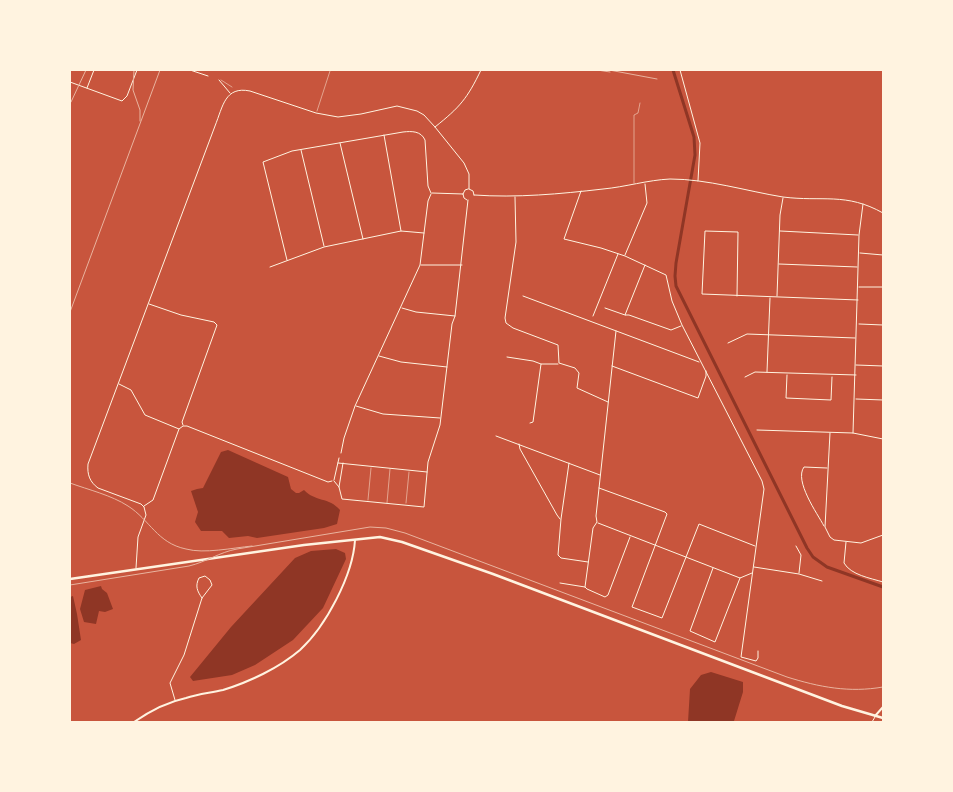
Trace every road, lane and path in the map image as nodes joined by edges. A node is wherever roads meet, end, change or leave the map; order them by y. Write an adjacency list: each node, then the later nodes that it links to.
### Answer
1 (94, 70): 11 (street)
2 (137, 70): 11 (street)
3 (190, 70): 7 (street)
4 (481, 70): 15 (street)
5 (680, 70): 19 (street)
6 (330, 71): 14 (lane)
7 (208, 76)
8 (219, 80): 10 (lane); 12 (street)
9 (70, 82): 11 (street)
10 (232, 88)
11 (87, 89)
12 (230, 94): 14 (street); 56 (street)
13 (640, 103): 21 (lane)
14 (316, 113): 15 (street)
15 (435, 127): 22 (street)
16 (384, 134): 17 (street); 24 (street); 32 (street)
17 (340, 142): 18 (street); 36 (street)
18 (301, 149): 37 (street); 42 (street)
19 (697, 182): 20 (street); 28 (street)
20 (645, 183): 21 (street); 41 (street)
21 (635, 184): 23 (street)
22 (469, 189): 25 (street); 26 (street)
23 (581, 191): 27 (street); 39 (street)
24 (431, 193): 25 (street); 34 (street)
25 (463, 194): 29 (street)
26 (474, 195): 27 (street); 29 (street)
27 (515, 196): 72 (street)
28 (783, 196): 30 (street); 33 (street)
29 (468, 200): 45 (street)
30 (863, 204): 31 (street); 35 (street)
31 (883, 213)
32 (402, 231): 34 (street); 36 (street)
33 (779, 231): 35 (street); 43 (street)
34 (425, 233): 44 (street)
35 (859, 235): 38 (street)
36 (363, 239): 37 (street)
37 (324, 247): 42 (street)
38 (859, 253): 40 (street); 48 (street)
39 (618, 254): 41 (street); 61 (street)
40 (883, 255)
41 (625, 256): 46 (street)
42 (287, 260): 47 (street)
43 (778, 264): 48 (street); 54 (street)
44 (420, 265): 45 (street); 57 (street)
45 (462, 265): 60 (street)
46 (645, 265): 59 (street); 63 (street)
47 (270, 267)
48 (859, 267): 49 (street)
49 (859, 287): 50 (street); 55 (street)
50 (883, 287)
51 (523, 296): 65 (street)
52 (737, 296): 52 (street); 53 (street)
53 (770, 297): 54 (street); 66 (street)
54 (777, 297): 55 (street)
55 (858, 300): 62 (street)
56 (148, 304): 84 (street); 91 (street)
57 (402, 308): 60 (street); 69 (street)
58 (605, 308): 59 (street)
59 (626, 315): 63 (street)
60 (455, 316): 77 (street)
61 (594, 316)
62 (858, 324): 64 (street); 67 (street)
63 (682, 325): 71 (street)
64 (883, 325)
65 (616, 331): 71 (street); 74 (street)
66 (769, 336): 67 (street); 68 (street); 79 (street)
67 (857, 338): 75 (street)
68 (728, 343)
69 (379, 356): 77 (street); 88 (street)
70 (507, 357): 73 (street)
71 (700, 362): 78 (street)
72 (558, 363): 73 (street); 87 (street)
73 (541, 364): 90 (street)
74 (611, 365): 78 (street); 87 (street)
75 (856, 365): 76 (street); 82 (street)
76 (883, 366)
77 (448, 367): 89 (street)
78 (706, 369): 126 (street)
79 (767, 372): 80 (street); 83 (street)
80 (787, 374): 81 (street); 81 (street)
81 (832, 375): 82 (street)
82 (856, 375): 85 (street)
83 (745, 377)
84 (119, 384): 92 (street); 116 (street)
85 (855, 399): 86 (street); 95 (street)
86 (883, 400)
87 (608, 402): 109 (street)
88 (355, 406): 89 (street); 99 (street)
89 (440, 418): 108 (street)
90 (530, 423)
91 (183, 426): 92 (street); 110 (street)
92 (179, 428): 116 (street)
93 (757, 430): 94 (street)
94 (830, 433): 95 (street); 106 (street)
95 (853, 433): 97 (street)
96 (496, 436): 98 (street)
97 (883, 439)
98 (519, 444): 103 (street); 117 (street)
99 (341, 453)
100 (340, 458): 101 (street)
101 (338, 463): 102 (street); 110 (street)
102 (343, 463): 104 (street); 111 (street)
103 (569, 463): 109 (street); 117 (street)
104 (371, 466): 105 (street); 113 (lane)
105 (391, 468): 107 (street); 114 (lane)
106 (828, 468): 119 (street); 119 (street)
107 (409, 470): 108 (street); 115 (lane)
108 (427, 472): 115 (street)
109 (601, 475): 112 (street)
110 (334, 481): 111 (street)
111 (339, 487): 113 (street)
112 (600, 488): 118 (street); 124 (street)
113 (368, 501): 114 (street)
114 (387, 503): 115 (street)
115 (406, 505)
116 (144, 507): 131 (street)
117 (560, 519): 128 (street)
118 (597, 522): 121 (street); 128 (street)
119 (825, 527): 123 (street)
120 (883, 535): 123 (street)
121 (630, 536): 124 (street); 139 (street)
122 (355, 539): 131 (main road); 142 (street); 144 (main road)
123 (846, 541): 137 (street)
124 (656, 545): 127 (street); 127 (street)
125 (796, 546): 133 (street)
126 (756, 547): 127 (street); 129 (street)
127 (686, 556): 130 (street)
128 (588, 562): 139 (street)
129 (754, 567): 132 (street); 133 (street)
130 (713, 568): 134 (street); 134 (street)
131 (136, 569): 135 (main road)
132 (752, 573): 134 (street); 141 (street)
133 (799, 574): 136 (street)
134 (740, 578)
135 (70, 579)
136 (822, 581)
137 (883, 582)
138 (560, 583): 139 (street)
139 (585, 587)
140 (202, 598): 140 (street); 142 (street)
141 (758, 651)
142 (175, 700): 146 (street)
143 (883, 707): 144 (street)
144 (875, 716): 145 (main road); 147 (street)
145 (883, 718)
146 (134, 722)
147 (872, 722)

